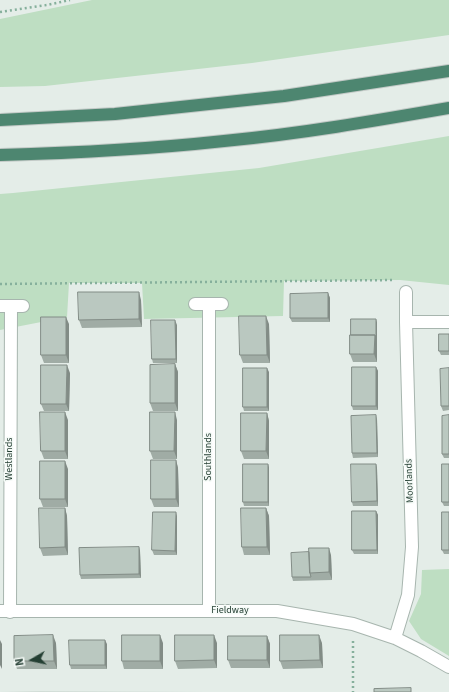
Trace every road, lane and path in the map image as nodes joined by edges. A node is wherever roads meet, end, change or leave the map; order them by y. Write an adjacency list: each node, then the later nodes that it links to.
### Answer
1 (70, 0): 2 (path)
2 (0, 12)
3 (449, 71): 5 (highway)
4 (449, 108): 6 (highway)
5 (0, 120)
6 (0, 156)
7 (0, 284): 8 (path)
8 (406, 292): 13 (street, Moorlands)
9 (194, 304): 10 (street)
10 (209, 304): 11 (street); 15 (street, Southlands)
11 (222, 304)
12 (11, 306): 16 (street, Westlands)
13 (406, 322): 14 (street); 18 (street, Moorlands)
14 (449, 322)
15 (209, 611): 16 (street, Fieldway); 17 (street, Fieldway)
16 (5, 612)
17 (353, 624): 18 (street, Fieldway); 20 (path)
18 (395, 638): 19 (street, Fieldway)
19 (449, 667)
20 (353, 692)

